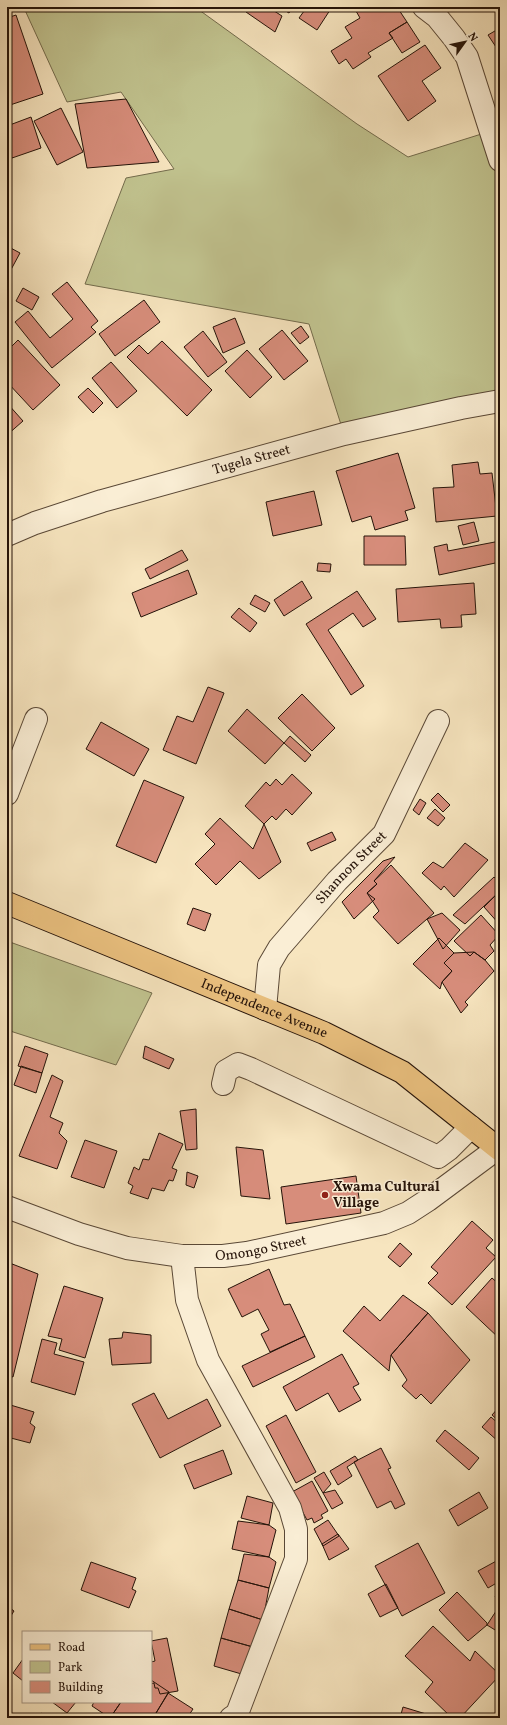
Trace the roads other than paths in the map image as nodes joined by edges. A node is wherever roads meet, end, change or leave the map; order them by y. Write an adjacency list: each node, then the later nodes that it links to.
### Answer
1 (424, 7): 2 (street)
2 (500, 160)
3 (500, 401): 4 (street, Tugela Street)
4 (7, 535)
5 (36, 719): 7 (street)
6 (438, 721): 9 (street, Shannon Street)
7 (7, 794)
8 (7, 903): 9 (main road, Independence Avenue)
9 (265, 1009): 11 (main road, Independence Avenue)
10 (224, 1084): 11 (street)
11 (471, 1127): 12 (main road, Independence Avenue)
12 (499, 1149): 14 (street, Omongo Street)
13 (7, 1207): 14 (street, Omongo Street)
14 (182, 1256): 15 (street)
15 (231, 1718)

